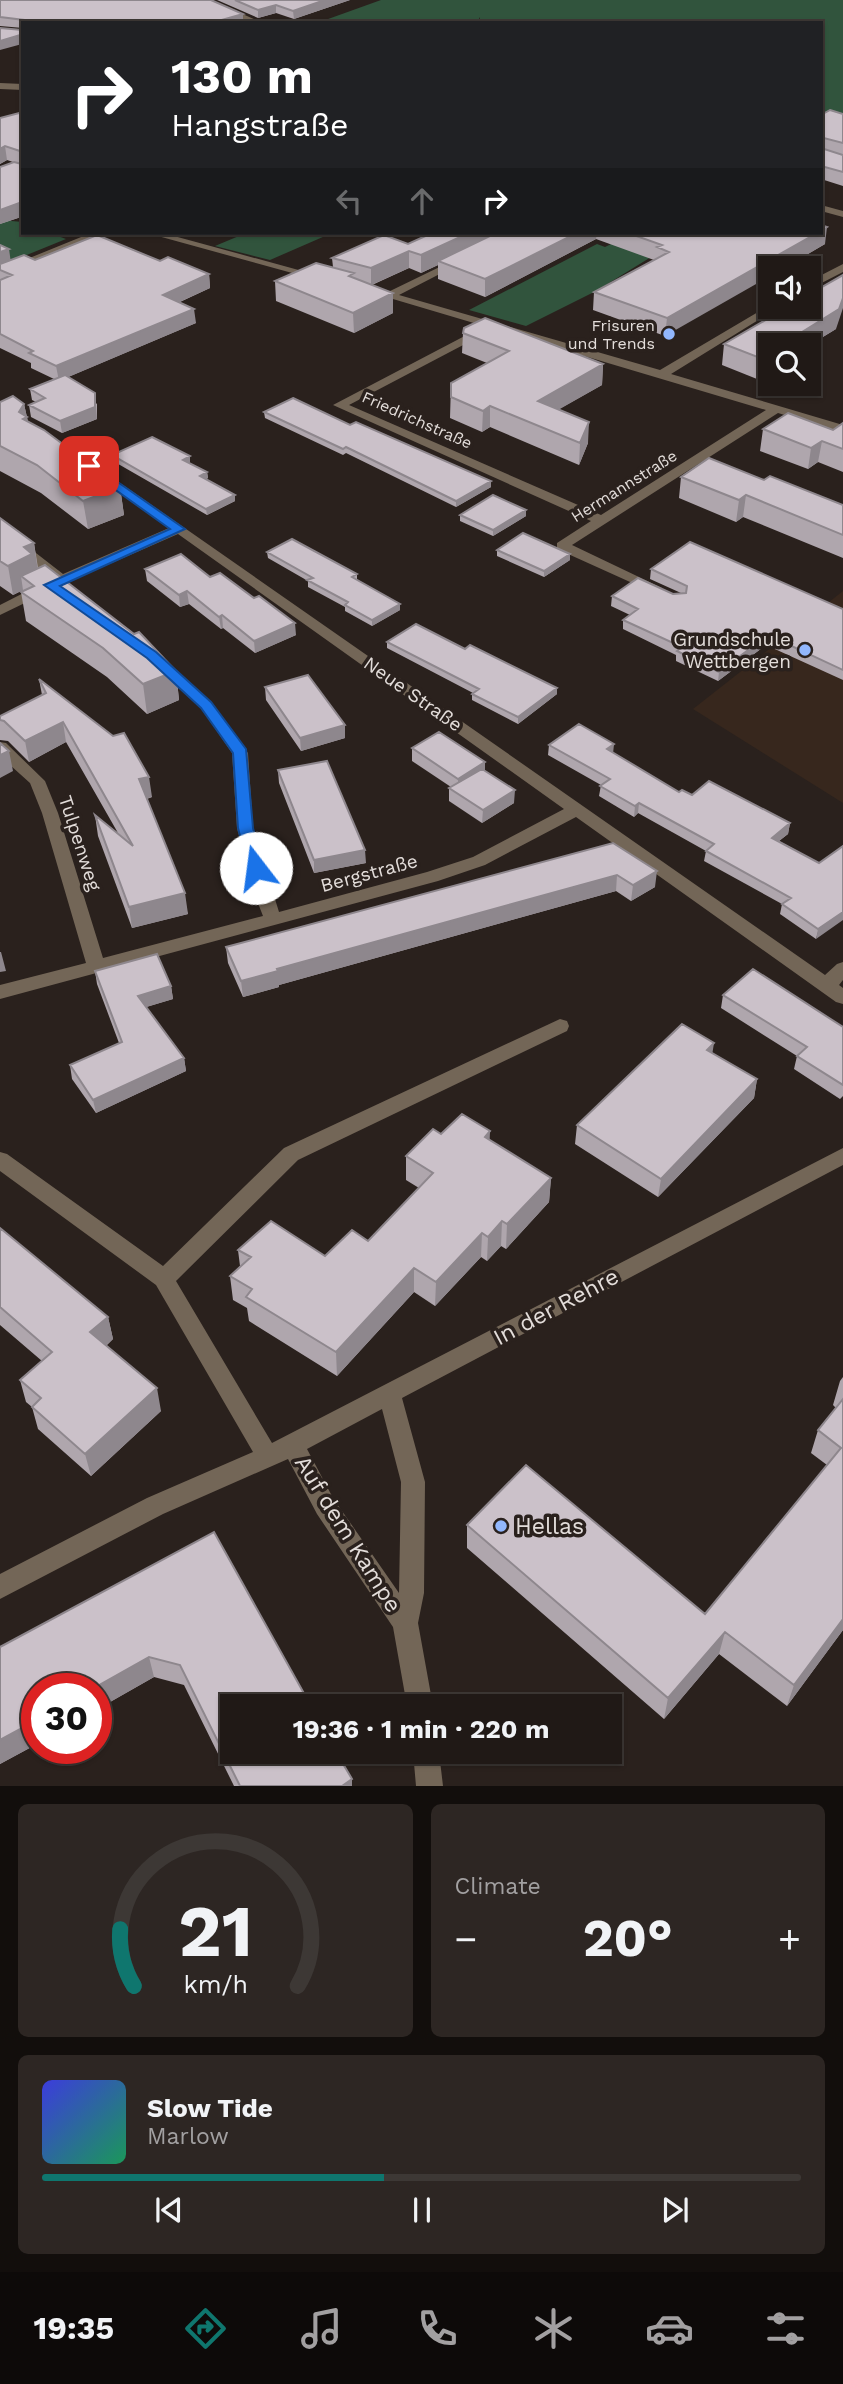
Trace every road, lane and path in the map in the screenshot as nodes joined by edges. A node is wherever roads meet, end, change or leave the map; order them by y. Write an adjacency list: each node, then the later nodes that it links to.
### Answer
1 (204, 0): 2 (street)
2 (254, 21)
3 (0, 86): 4 (street)
4 (21, 88)
5 (823, 209): 6 (street)
6 (843, 214)
7 (95, 235): 11 (street)
8 (160, 235): 13 (street)
9 (471, 256): 15 (street)
10 (843, 267): 12 (street)
11 (0, 274)
12 (821, 280)
13 (332, 281)
14 (356, 287): 15 (street)
15 (388, 296): 17 (street)
16 (758, 317): 18 (street)
17 (495, 325): 18 (street); 22 (street, Friedrichstraße)
18 (662, 374): 19 (street)
19 (776, 409): 20 (street); 22 (street, Hermannstraße)
20 (843, 429)
21 (89, 466): 24 (street, Neue Straße)
22 (602, 521): 26 (street, Hermannstraße)
23 (0, 529): 25 (street)
24 (179, 529): 25 (street); 30 (street, Neue Straße)
25 (59, 587): 27 (street)
26 (666, 593)
27 (0, 611)
28 (152, 655): 31 (street)
29 (0, 747): 32 (street, Tulpenweg)
30 (577, 809): 31 (street, Bergstraße); 34 (street, Neue Straße)
31 (274, 921): 32 (street, Bergstraße)
32 (96, 966): 35 (street, Bergstraße)
33 (843, 969): 34 (street)
34 (827, 985): 36 (street, Neue Straße)
35 (0, 992)
36 (843, 997)
37 (560, 1026): 40 (street)
38 (843, 1156): 41 (street, In der Rehre)
39 (0, 1160): 40 (street)
40 (164, 1279): 43 (street)
41 (390, 1394): 42 (street, In der Rehre); 45 (street, Auf dem Kampe)
42 (292, 1444): 43 (street, In der Rehre); 45 (street, Auf dem Kampe)
43 (268, 1457): 44 (street, In der Rehre)
44 (0, 1587)
45 (405, 1623): 46 (street, Auf dem Kampe)
46 (418, 1694)
47 (427, 1764): 48 (street)
48 (430, 1786)

